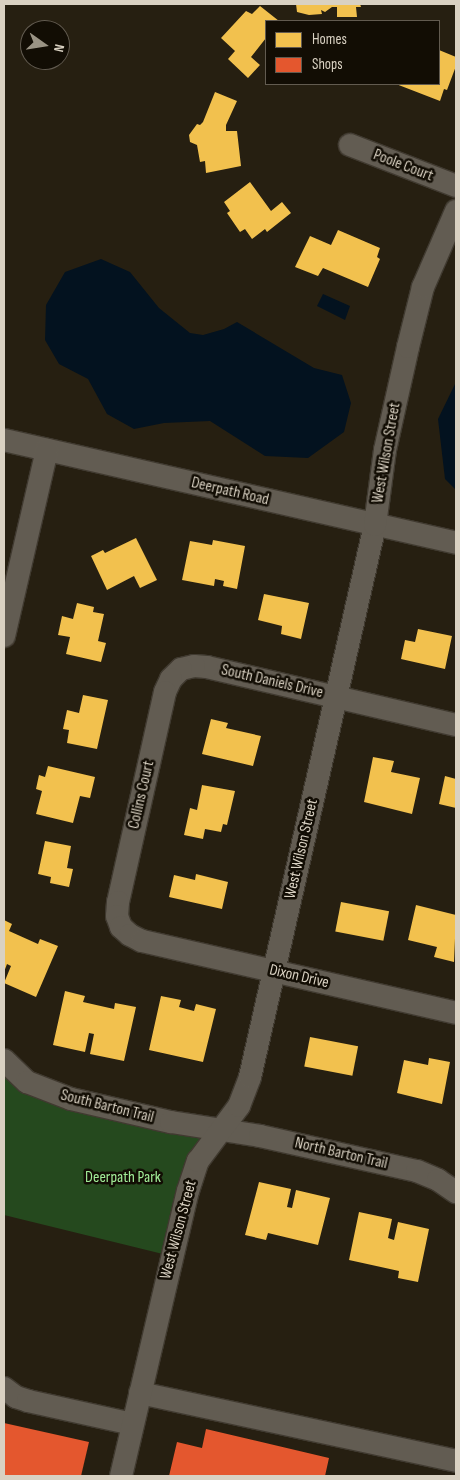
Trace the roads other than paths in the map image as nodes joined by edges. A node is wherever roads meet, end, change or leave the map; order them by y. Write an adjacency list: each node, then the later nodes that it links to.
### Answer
1 (350, 145): 2 (street, Poole Court)
2 (456, 186)
3 (456, 211): 6 (street, West Wilson Street)
4 (4, 440): 5 (street, Deerpath Road)
5 (47, 450): 6 (street, Deerpath Road); 8 (street)
6 (375, 525): 7 (street, Deerpath Road); 11 (street, West Wilson Street)
7 (456, 543)
8 (10, 579): 9 (street)
9 (4, 636)
10 (207, 667): 11 (street, South Daniels Drive); 13 (street, Collins Court)
11 (337, 698): 12 (street, South Daniels Drive); 14 (street, West Wilson Street)
12 (456, 725)
13 (142, 941): 14 (street, Dixon Drive)
14 (274, 971): 15 (street, Dixon Drive); 17 (street, West Wilson Street)
15 (456, 1013)
16 (4, 1060): 17 (street, South Barton Trail)
17 (220, 1130): 18 (street, North Barton Trail); 20 (street, West Wilson Street)
18 (456, 1192)
19 (4, 1388): 21 (street)
20 (140, 1393): 21 (street, West Wilson Street); 22 (street)
21 (133, 1424): 23 (street, West Wilson Street)
22 (456, 1462)
23 (121, 1476)

